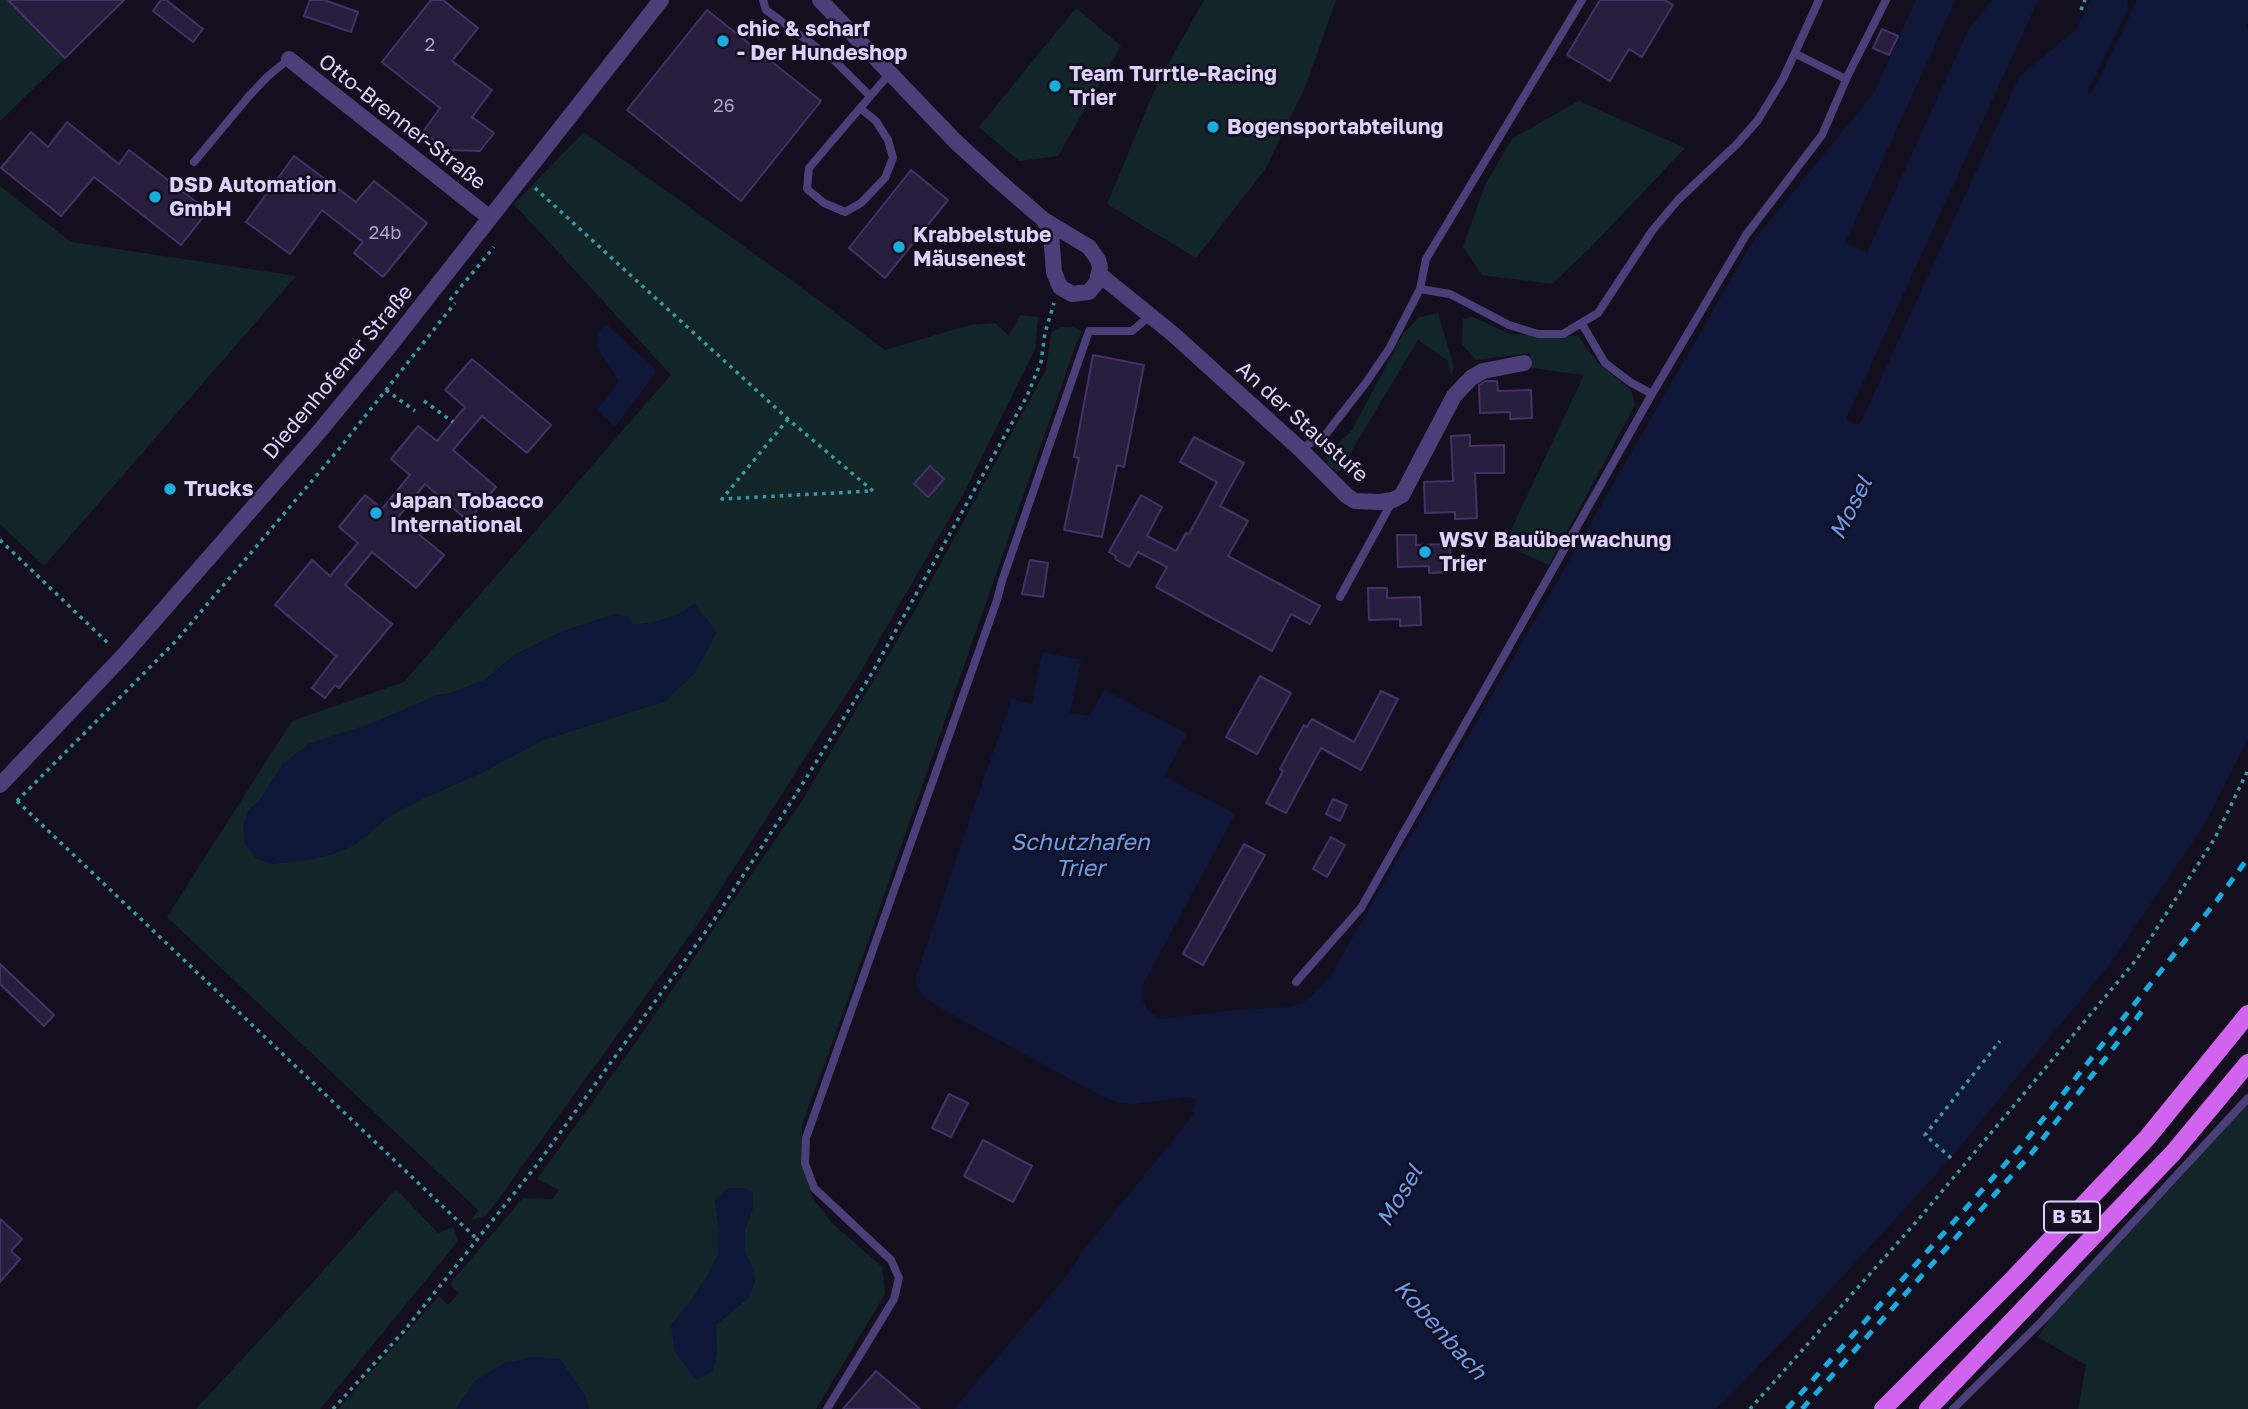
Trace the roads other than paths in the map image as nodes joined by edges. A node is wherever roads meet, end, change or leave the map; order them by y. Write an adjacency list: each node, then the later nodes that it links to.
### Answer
1 (661, 0): 14 (street, Diedenhofener Straße)
2 (763, 0): 11 (lane)
3 (820, 0): 9 (street)
4 (1582, 0): 19 (lane)
5 (1819, 0): 7 (lane)
6 (1886, 0): 10 (lane)
7 (1796, 54): 10 (lane); 21 (lane)
8 (289, 59): 13 (lane); 14 (street, Otto-Brenner-Straße)
9 (890, 72): 11 (lane); 15 (street)
10 (1846, 79): 23 (lane)
11 (870, 96): 12 (lane)
12 (860, 108): 12 (lane)
13 (194, 162)
14 (490, 218): 27 (street, Diedenhofener Straße)
15 (1044, 220): 16 (street); 17 (street)
16 (1080, 241): 17 (street); 18 (street)
17 (1053, 261): 18 (street)
18 (1100, 275): 20 (street, An der Staustufe)
19 (1420, 289): 21 (lane); 24 (lane)
20 (1151, 315): 24 (street, An der Staustufe); 32 (lane)
21 (1582, 324): 23 (lane)
22 (1524, 363): 25 (street)
23 (1652, 394): 28 (lane)
24 (1300, 449): 25 (street, An der Staustufe)
25 (1393, 500): 26 (lane)
26 (1340, 597)
27 (0, 785)
28 (1296, 982)
29 (2248, 1014): 33 (main road, B 51)
30 (2248, 1063): 34 (main road, B 51)
31 (2248, 1098): 35 (lane)
32 (827, 1409)
33 (1883, 1409)
34 (1928, 1409)
35 (1953, 1409)

